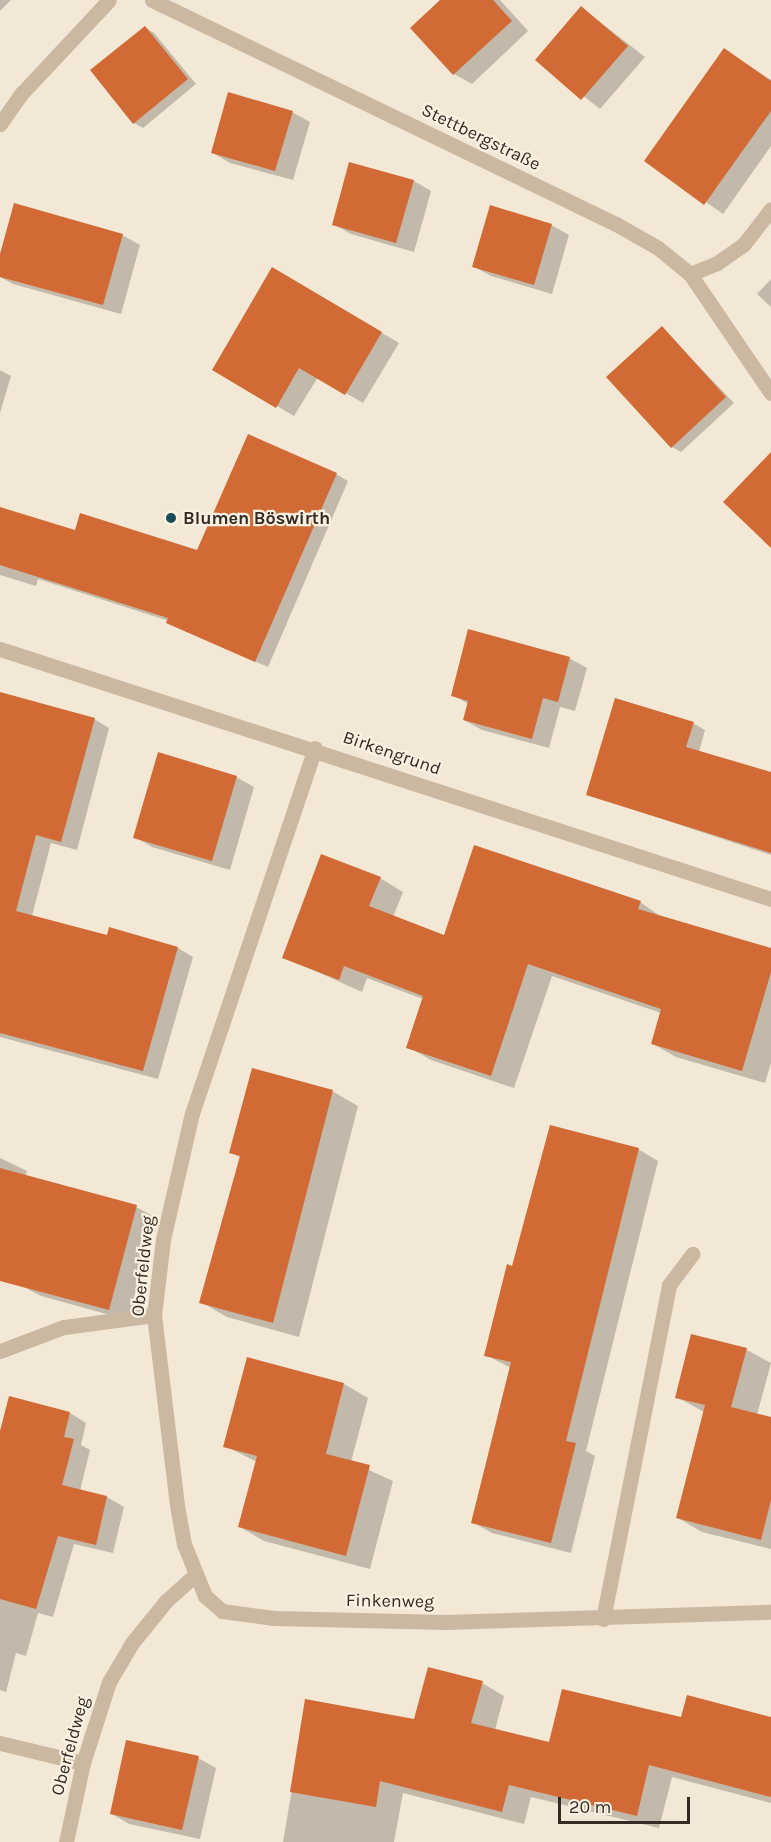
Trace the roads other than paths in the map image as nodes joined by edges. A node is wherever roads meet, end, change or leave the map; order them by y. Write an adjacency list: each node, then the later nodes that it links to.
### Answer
1 (109, 0): 3 (street)
2 (152, 0): 5 (street, Stettbergstraße)
3 (0, 123)
4 (771, 209): 5 (street)
5 (690, 274): 6 (street, Stettbergstraße)
6 (771, 393)
7 (0, 649): 8 (street, Birkengrund)
8 (315, 748): 9 (street, Birkengrund); 11 (street, Oberfeldweg)
9 (771, 899)
10 (692, 1254): 15 (street)
11 (154, 1315): 12 (street); 13 (street, Oberfeldweg)
12 (0, 1351)
13 (196, 1574): 15 (street, Finkenweg); 17 (street, Oberfeldweg)
14 (771, 1612): 15 (street, Finkenweg)
15 (603, 1619)
16 (0, 1743): 17 (street)
17 (83, 1763): 18 (street, Oberfeldweg)
18 (66, 1842)

